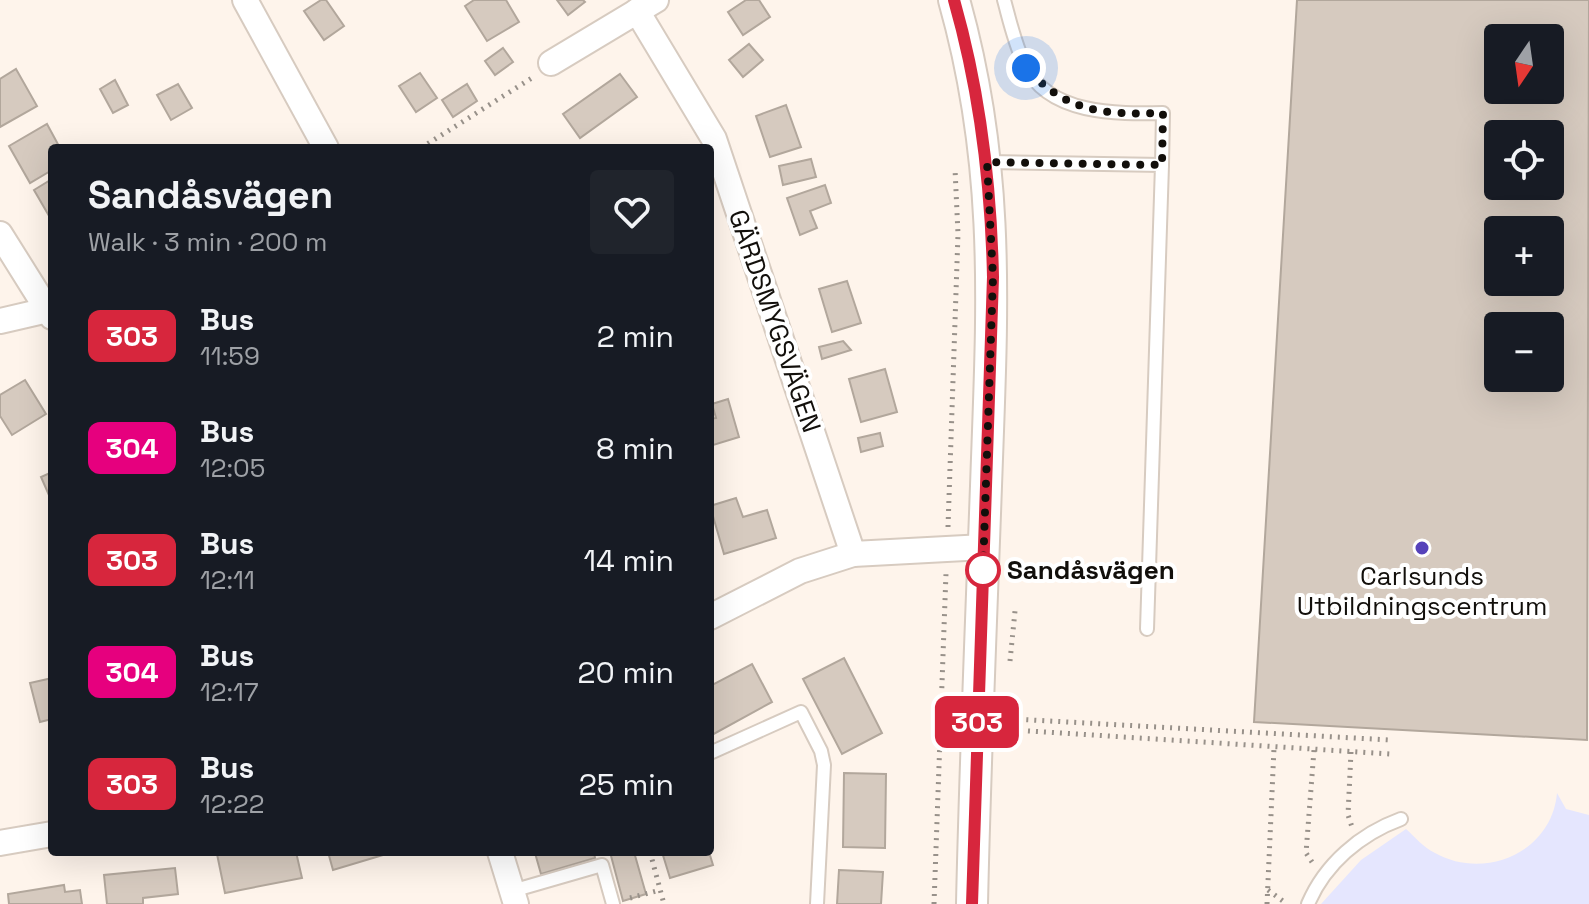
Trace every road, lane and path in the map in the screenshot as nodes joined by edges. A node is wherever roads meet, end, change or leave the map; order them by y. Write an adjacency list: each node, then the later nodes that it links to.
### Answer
1 (245, 0): 6 (street)
2 (954, 0): 8 (street)
3 (1004, 0): 9 (lane)
4 (647, 6): 5 (street); 17 (street, GÄRDSMYGSVÄGEN)
5 (551, 63): 7 (path)
6 (324, 144)
7 (427, 144)
8 (987, 162): 9 (lane); 16 (street)
9 (1162, 165): 19 (lane)
10 (954, 166): 15 (path)
11 (0, 234): 12 (street)
12 (48, 307)
13 (48, 313): 14 (street)
14 (0, 321)
15 (947, 547): 16 (street); 17 (street); 39 (path)
16 (984, 547): 40 (street)
17 (853, 554): 18 (street)
18 (714, 615)
19 (1147, 629)
20 (1390, 740): 21 (path)
21 (1274, 748): 22 (path); 34 (path)
22 (1314, 749): 24 (path); 32 (path)
23 (714, 751): 38 (lane)
24 (1351, 752): 25 (path); 29 (path)
25 (1390, 754)
26 (1401, 819): 29 (lane)
27 (48, 835): 28 (street)
28 (0, 843)
29 (1359, 843): 32 (lane)
30 (501, 856): 35 (street)
31 (651, 856): 33 (path)
32 (1322, 875): 43 (lane)
33 (660, 890): 36 (path); 37 (path)
34 (1268, 890): 41 (path); 42 (path)
35 (514, 898): 36 (lane)
36 (613, 904)
37 (664, 904)
38 (817, 904)
39 (934, 904)
40 (972, 904)
41 (1267, 904)
42 (1287, 904)
43 (1308, 904)

